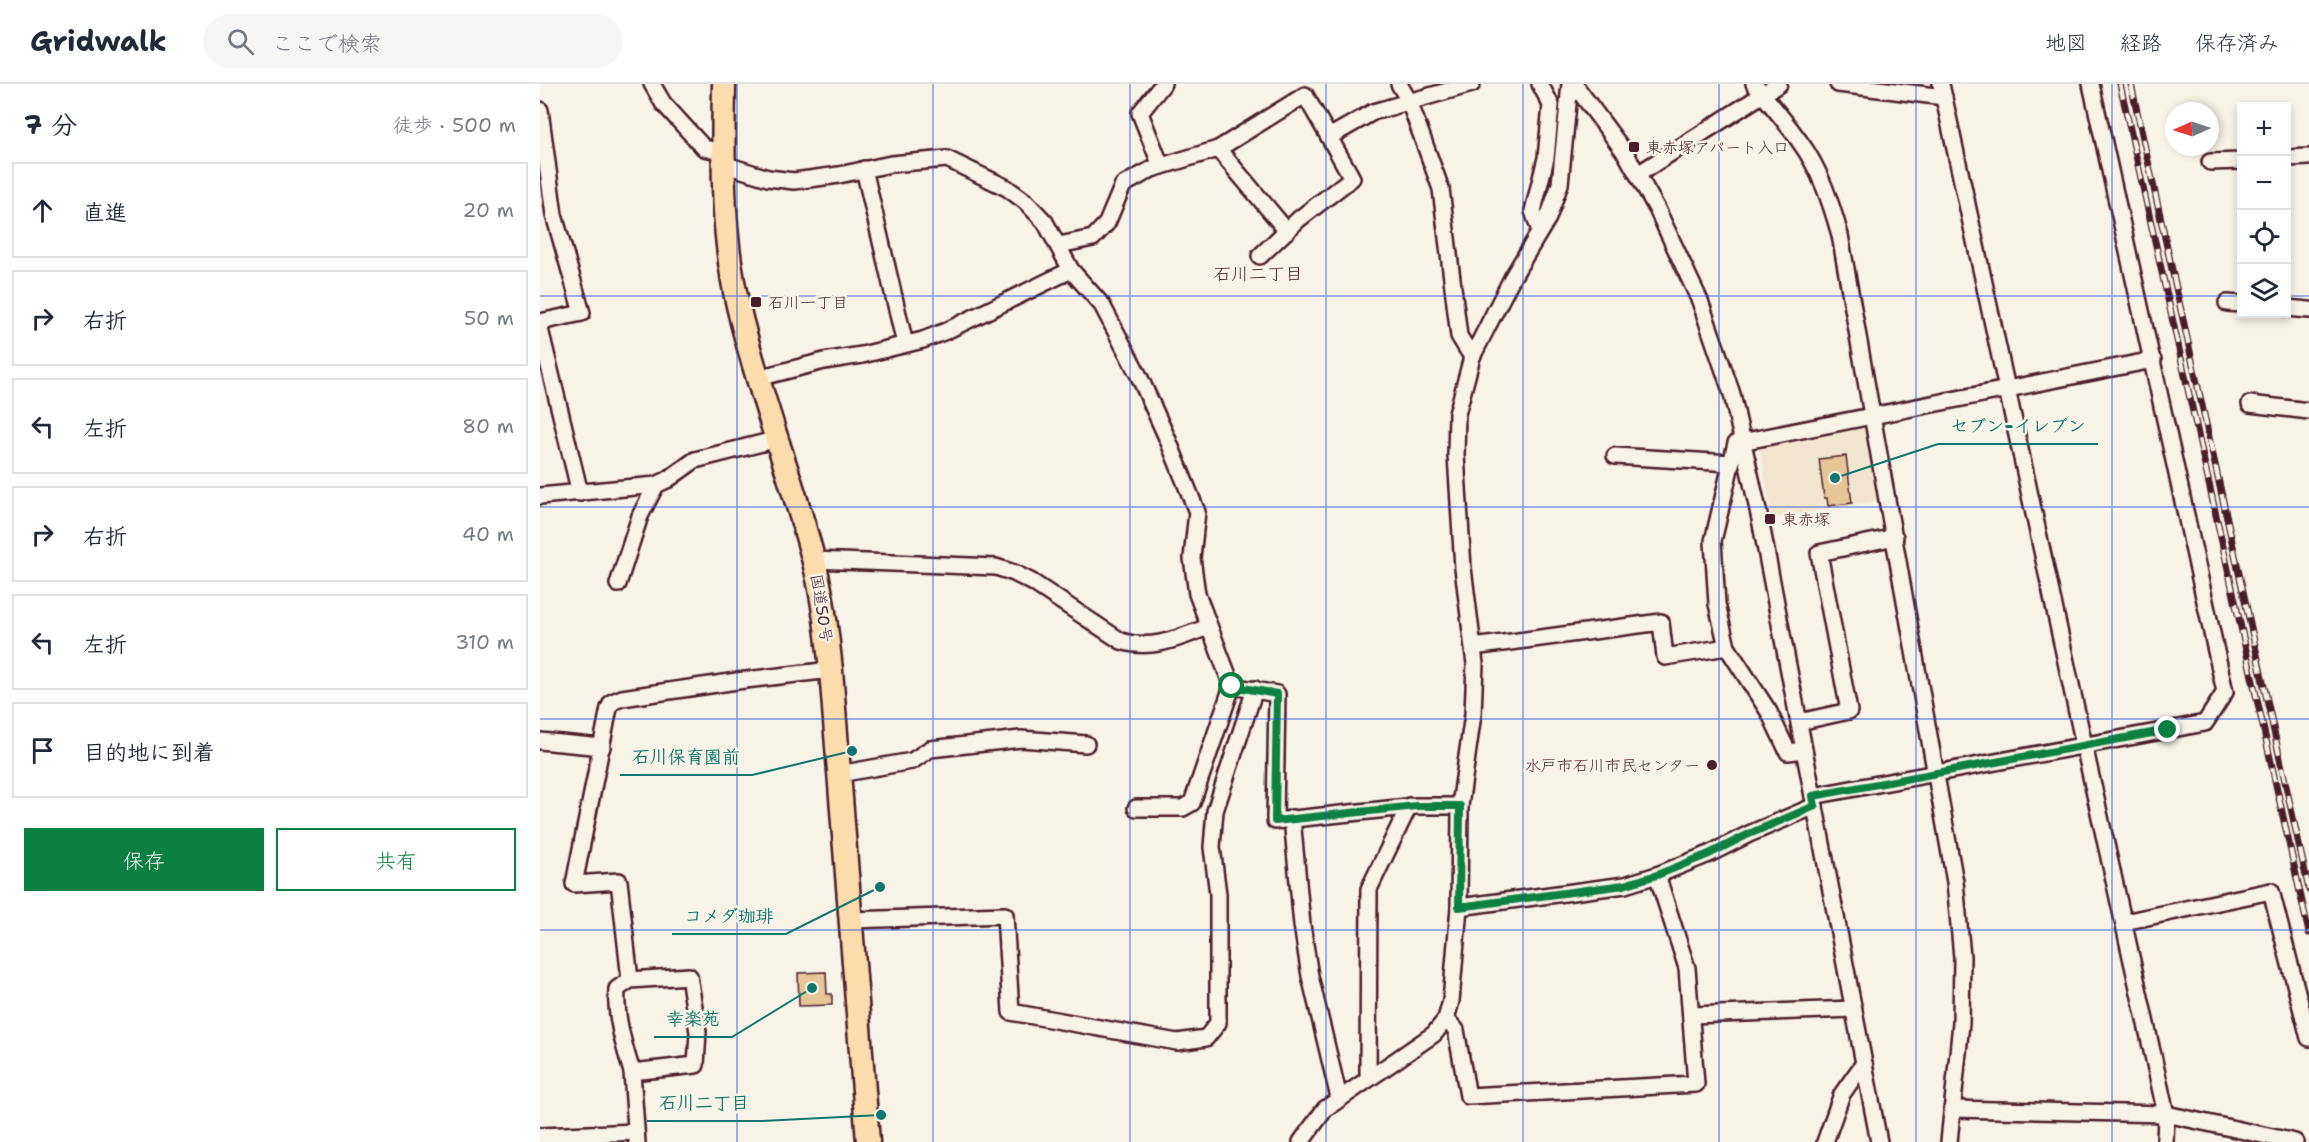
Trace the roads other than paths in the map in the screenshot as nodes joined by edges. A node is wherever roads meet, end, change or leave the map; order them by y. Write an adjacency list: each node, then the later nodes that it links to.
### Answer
1 (652, 84): 19 (street)
2 (724, 84): 19 (highway, 国道50号)
3 (1163, 84): 23 (street)
4 (1399, 84): 14 (street)
5 (1472, 84): 14 (street)
6 (1540, 84): 27 (street)
7 (1570, 84): 27 (street)
8 (1574, 84): 25 (street)
9 (1779, 84): 12 (street)
10 (1838, 84): 13 (street)
11 (2091, 84): 37 (street)
12 (1758, 89): 25 (street); 42 (street)
13 (1942, 90): 39 (street)
14 (1409, 101): 16 (street); 36 (street)
15 (540, 110): 33 (street)
16 (1329, 137): 17 (street); 26 (street)
17 (1218, 149): 23 (street); 26 (street)
18 (2309, 157): 20 (street)
19 (723, 158): 24 (street); 38 (highway, 国道50号)
20 (2291, 158)
21 (2237, 161): 22 (street)
22 (2210, 162)
23 (1161, 166): 28 (street)
24 (864, 170): 28 (street); 35 (street)
25 (1638, 174): 44 (street)
26 (1287, 231): 29 (street)
27 (1540, 231): 36 (street)
28 (1059, 245): 30 (street)
29 (1260, 256)
30 (1071, 270): 35 (street); 53 (street)
31 (2291, 308): 32 (street)
32 (2309, 310)
33 (540, 322)
34 (540, 329): 48 (street)
35 (905, 344): 38 (street)
36 (1473, 357): 55 (street)
37 (2153, 360): 39 (street); 62 (street)
38 (758, 378): 43 (highway, 国道50号)
39 (2008, 388): 42 (street); 62 (street)
40 (2250, 404): 41 (street)
41 (2309, 411)
42 (1874, 416): 44 (street); 50 (street)
43 (777, 439): 47 (street); 51 (highway, 国道50号)
44 (1744, 441): 46 (street); 59 (street)
45 (1615, 456): 46 (street)
46 (1731, 463): 54 (street)
47 (656, 485): 48 (street); 52 (street)
48 (580, 493): 49 (street)
49 (540, 496)
50 (1895, 537): 59 (street); 65 (street)
51 (814, 560): 53 (street); 56 (highway, 国道50号)
52 (618, 584)
53 (1208, 627): 57 (street)
54 (1727, 646): 55 (street); 64 (street)
55 (1473, 647): 69 (street)
56 (831, 670): 63 (street); 66 (highway, 国道50号)
57 (1232, 686): 58 (street); 70 (street)
58 (1255, 688): 71 (street); 74 (street)
59 (1799, 722): 64 (street)
60 (540, 741): 63 (street)
61 (1086, 744): 66 (street)
62 (2084, 745): 65 (street); 75 (street)
63 (602, 747): 76 (street)
64 (1804, 750): 67 (street)
65 (1936, 772): 67 (street); 85 (street)
66 (839, 774): 74 (highway, 国道50号)
67 (1814, 801): 72 (street); 77 (street)
68 (1409, 806): 69 (street); 71 (street); 83 (street)
69 (1460, 806): 73 (street)
70 (1136, 808)
71 (1292, 818): 84 (street)
72 (1657, 875): 73 (street); 78 (street)
73 (1459, 907): 79 (street)
74 (851, 920): 89 (highway, 国道50号)
75 (2124, 922): 80 (street); 86 (street)
76 (630, 980): 82 (street); 82 (street)
77 (1854, 1009): 78 (street); 81 (street)
78 (1691, 1015): 79 (street)
79 (1446, 1019): 83 (street)
80 (2309, 1038)
81 (1864, 1064): 91 (street); 92 (street)
82 (632, 1072): 88 (street)
83 (1368, 1078): 84 (street)
84 (1339, 1098): 90 (street)
85 (1952, 1109): 86 (street); 93 (street)
86 (2166, 1114): 94 (street); 95 (street)
87 (540, 1136): 88 (street)
88 (637, 1137)
89 (867, 1142)
90 (1301, 1142)
91 (1825, 1142)
92 (1879, 1142)
93 (1949, 1142)
94 (2165, 1142)
95 (2295, 1142)

